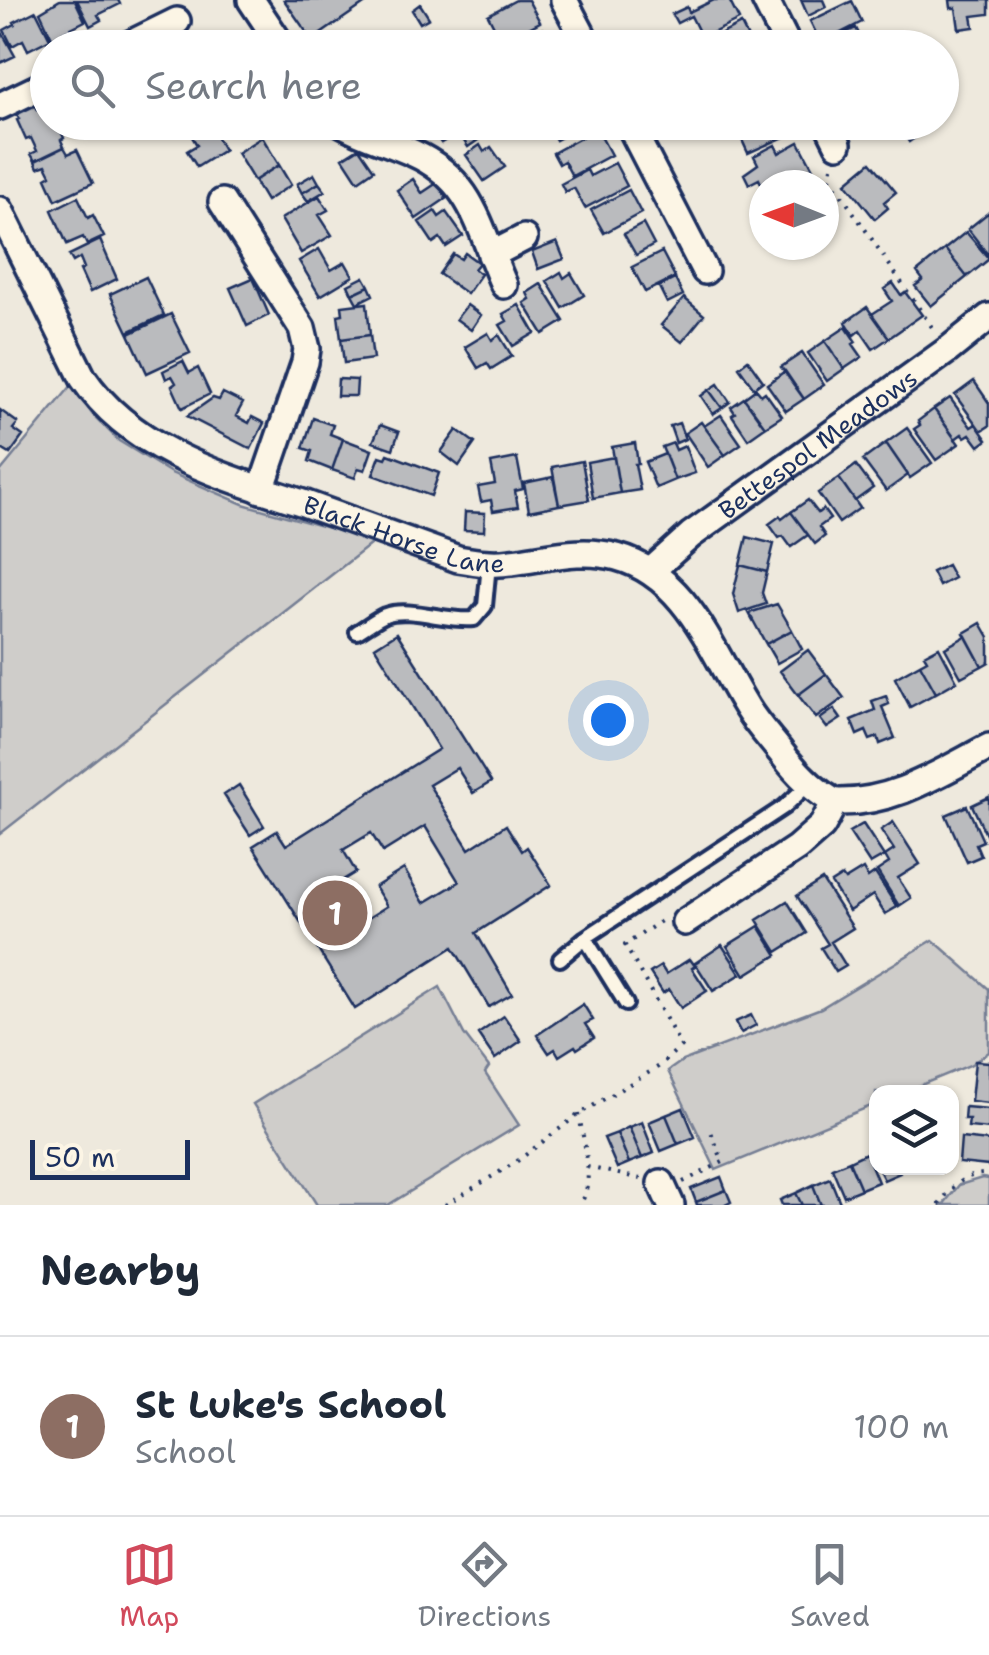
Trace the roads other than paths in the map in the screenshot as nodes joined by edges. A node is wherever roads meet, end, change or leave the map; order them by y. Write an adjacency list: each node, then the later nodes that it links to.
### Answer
1 (251, 0): 6 (street)
2 (564, 0): 7 (street)
3 (765, 0): 8 (street)
4 (177, 21): 5 (street)
5 (159, 30)
6 (271, 30)
7 (580, 30)
8 (780, 30)
9 (30, 92): 10 (street)
10 (0, 106)
11 (383, 140): 16 (street)
12 (637, 140): 17 (street)
13 (222, 202): 20 (street)
14 (0, 210): 20 (street, Black Horse Lane)
15 (524, 238): 16 (street)
16 (491, 254): 18 (street)
17 (705, 271)
18 (504, 284)
19 (989, 317): 22 (street, Bettespol Meadows)
20 (261, 490): 21 (street, Black Horse Lane)
21 (489, 564): 22 (street, Black Horse Lane); 23 (lane)
22 (650, 572): 25 (street, Black Horse Lane)
23 (357, 632)
24 (989, 747): 26 (street)
25 (809, 784): 26 (street, Black Horse Lane); 28 (lane)
26 (835, 802): 27 (street)
27 (685, 922)
28 (585, 938): 29 (lane); 30 (lane)
29 (560, 960)
30 (626, 1004)

